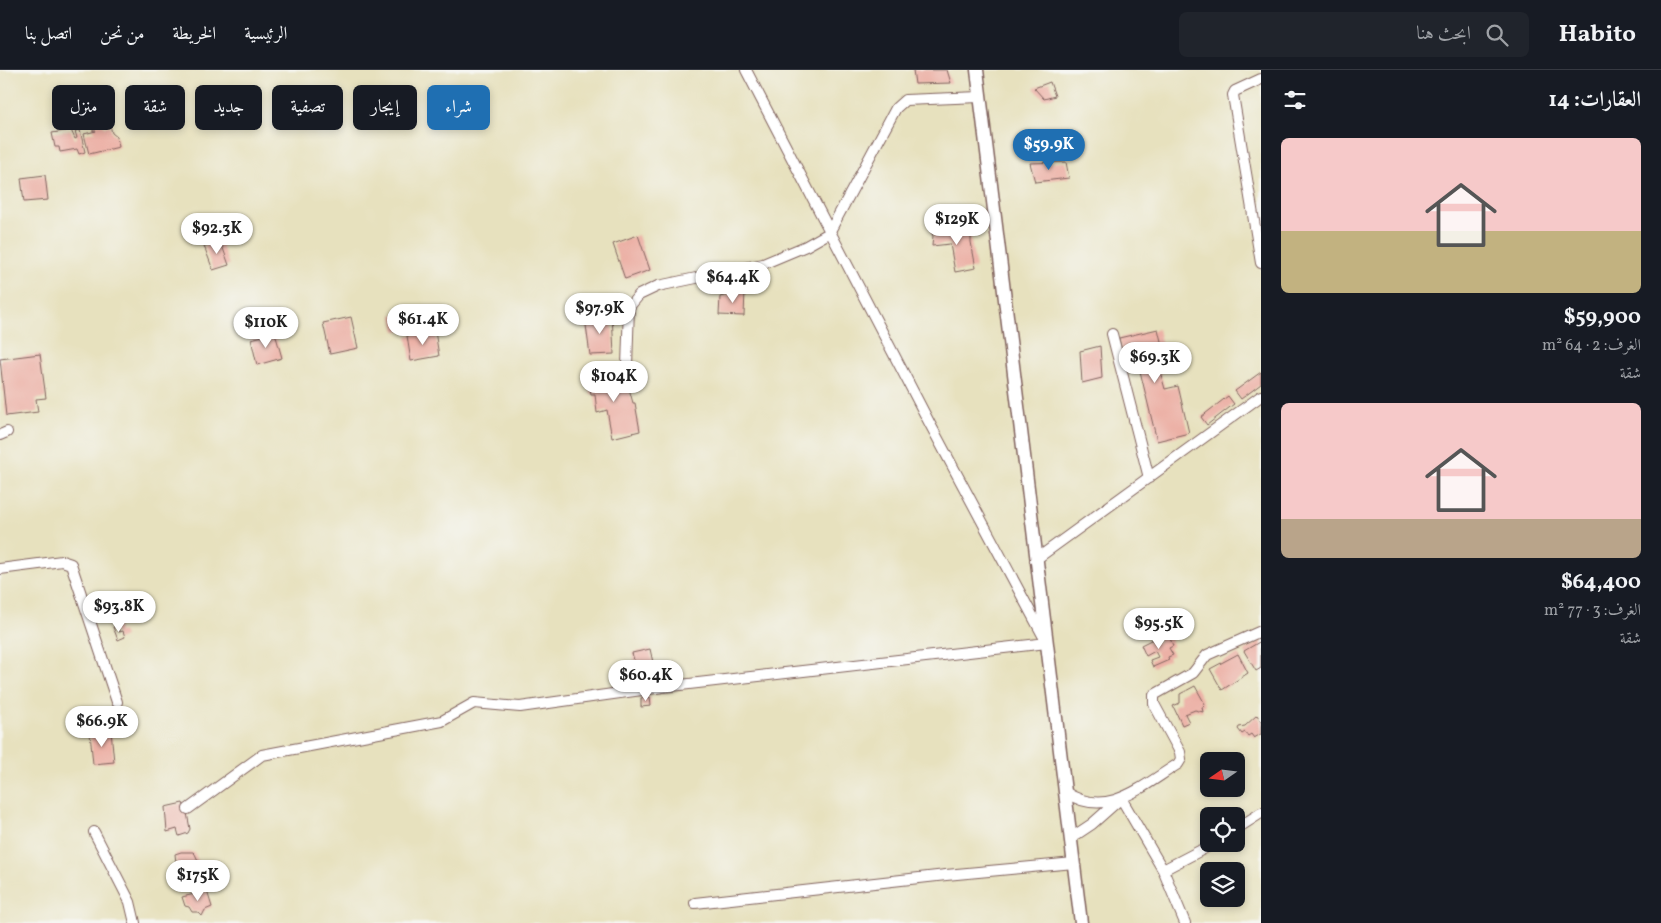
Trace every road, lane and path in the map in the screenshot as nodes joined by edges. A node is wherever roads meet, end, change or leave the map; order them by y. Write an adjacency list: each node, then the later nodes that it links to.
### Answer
1 (746, 70): 5 (street)
2 (977, 70): 4 (street)
3 (1261, 79): 6 (street)
4 (980, 97): 5 (street); 11 (street)
5 (829, 233): 8 (street); 14 (street)
6 (1261, 263)
7 (1112, 334): 10 (street)
8 (628, 366)
9 (1261, 396): 10 (street)
10 (1150, 478): 11 (street)
11 (1035, 560): 14 (street)
12 (0, 569): 15 (street)
13 (1261, 631): 17 (street)
14 (1047, 643): 16 (street); 18 (street)
15 (117, 702)
16 (1065, 792): 17 (street); 22 (street)
17 (1121, 798): 22 (street); 25 (street)
18 (188, 809)
19 (1261, 813): 20 (street)
20 (1245, 823)
21 (94, 832): 27 (street)
22 (1071, 838): 24 (street)
23 (1200, 851): 25 (street)
24 (1074, 863): 26 (street); 28 (street)
25 (1163, 870): 29 (street)
26 (694, 903)
27 (135, 923)
28 (1081, 923)
29 (1185, 923)

